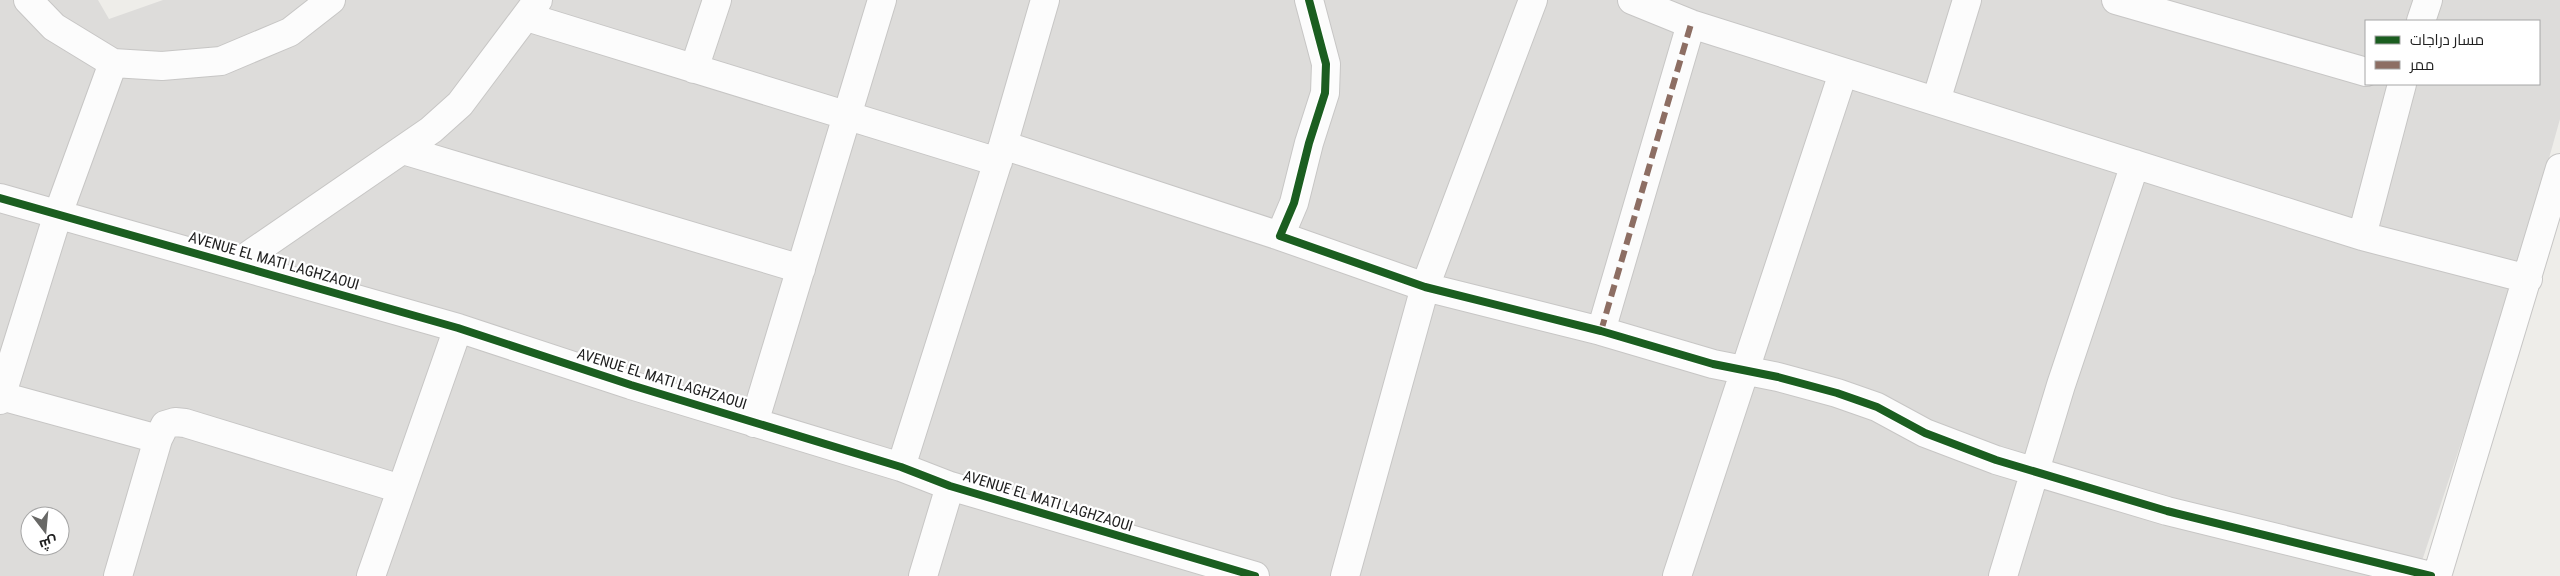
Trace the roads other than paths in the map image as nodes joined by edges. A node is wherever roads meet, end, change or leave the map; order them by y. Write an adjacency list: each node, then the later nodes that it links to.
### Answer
1 (28, 0): 15 (street)
2 (332, 0): 15 (street)
3 (717, 0): 16 (street)
4 (882, 0): 21 (street)
5 (1045, 0): 23 (street)
6 (1309, 0): 28 (street)
7 (1533, 0): 33 (street)
8 (1632, 0): 14 (street)
9 (1967, 0): 20 (street)
10 (2428, 0): 13 (street)
11 (2121, 1): 17 (street)
12 (532, 8): 16 (street); 22 (street)
13 (2421, 20)
14 (1691, 24): 18 (street); 35 (street)
15 (113, 63): 27 (street)
16 (694, 70): 21 (street)
17 (2365, 72)
18 (1843, 73): 20 (street); 36 (street)
19 (2402, 85): 29 (street)
20 (1936, 101): 24 (street)
21 (846, 116): 23 (street); 31 (street)
22 (403, 150): 30 (street); 31 (street)
23 (1001, 154): 28 (street); 40 (street)
24 (2135, 164): 29 (street); 41 (street)
25 (2560, 168): 32 (street)
26 (0, 198): 27 (street, AVENUE EL MATI LAGHZAOUI)
27 (58, 214): 30 (street, AVENUE EL MATI LAGHZAOUI); 37 (street)
28 (1280, 236): 33 (street)
29 (2362, 236): 32 (street)
30 (236, 264): 34 (street, AVENUE EL MATI LAGHZAOUI)
31 (801, 269): 38 (street)
32 (2528, 279): 52 (street)
33 (1425, 286): 35 (street); 48 (street)
34 (458, 328): 38 (street, AVENUE EL MATI LAGHZAOUI); 43 (street)
35 (1601, 331): 36 (street)
36 (1744, 371): 41 (street); 49 (street)
37 (1, 398): 39 (street)
38 (754, 423): 40 (street, AVENUE EL MATI LAGHZAOUI)
39 (158, 439): 43 (street); 44 (street)
40 (901, 467): 42 (street, AVENUE EL MATI LAGHZAOUI)
41 (2035, 471): 50 (street); 51 (street)
42 (950, 486): 46 (street); 47 (street, AVENUE EL MATI LAGHZAOUI)
43 (402, 489): 45 (street)
44 (118, 576)
45 (371, 576)
46 (923, 576)
47 (1255, 576)
48 (1345, 576)
49 (1677, 576)
50 (2003, 576)
51 (2431, 576)
52 (2437, 576)

